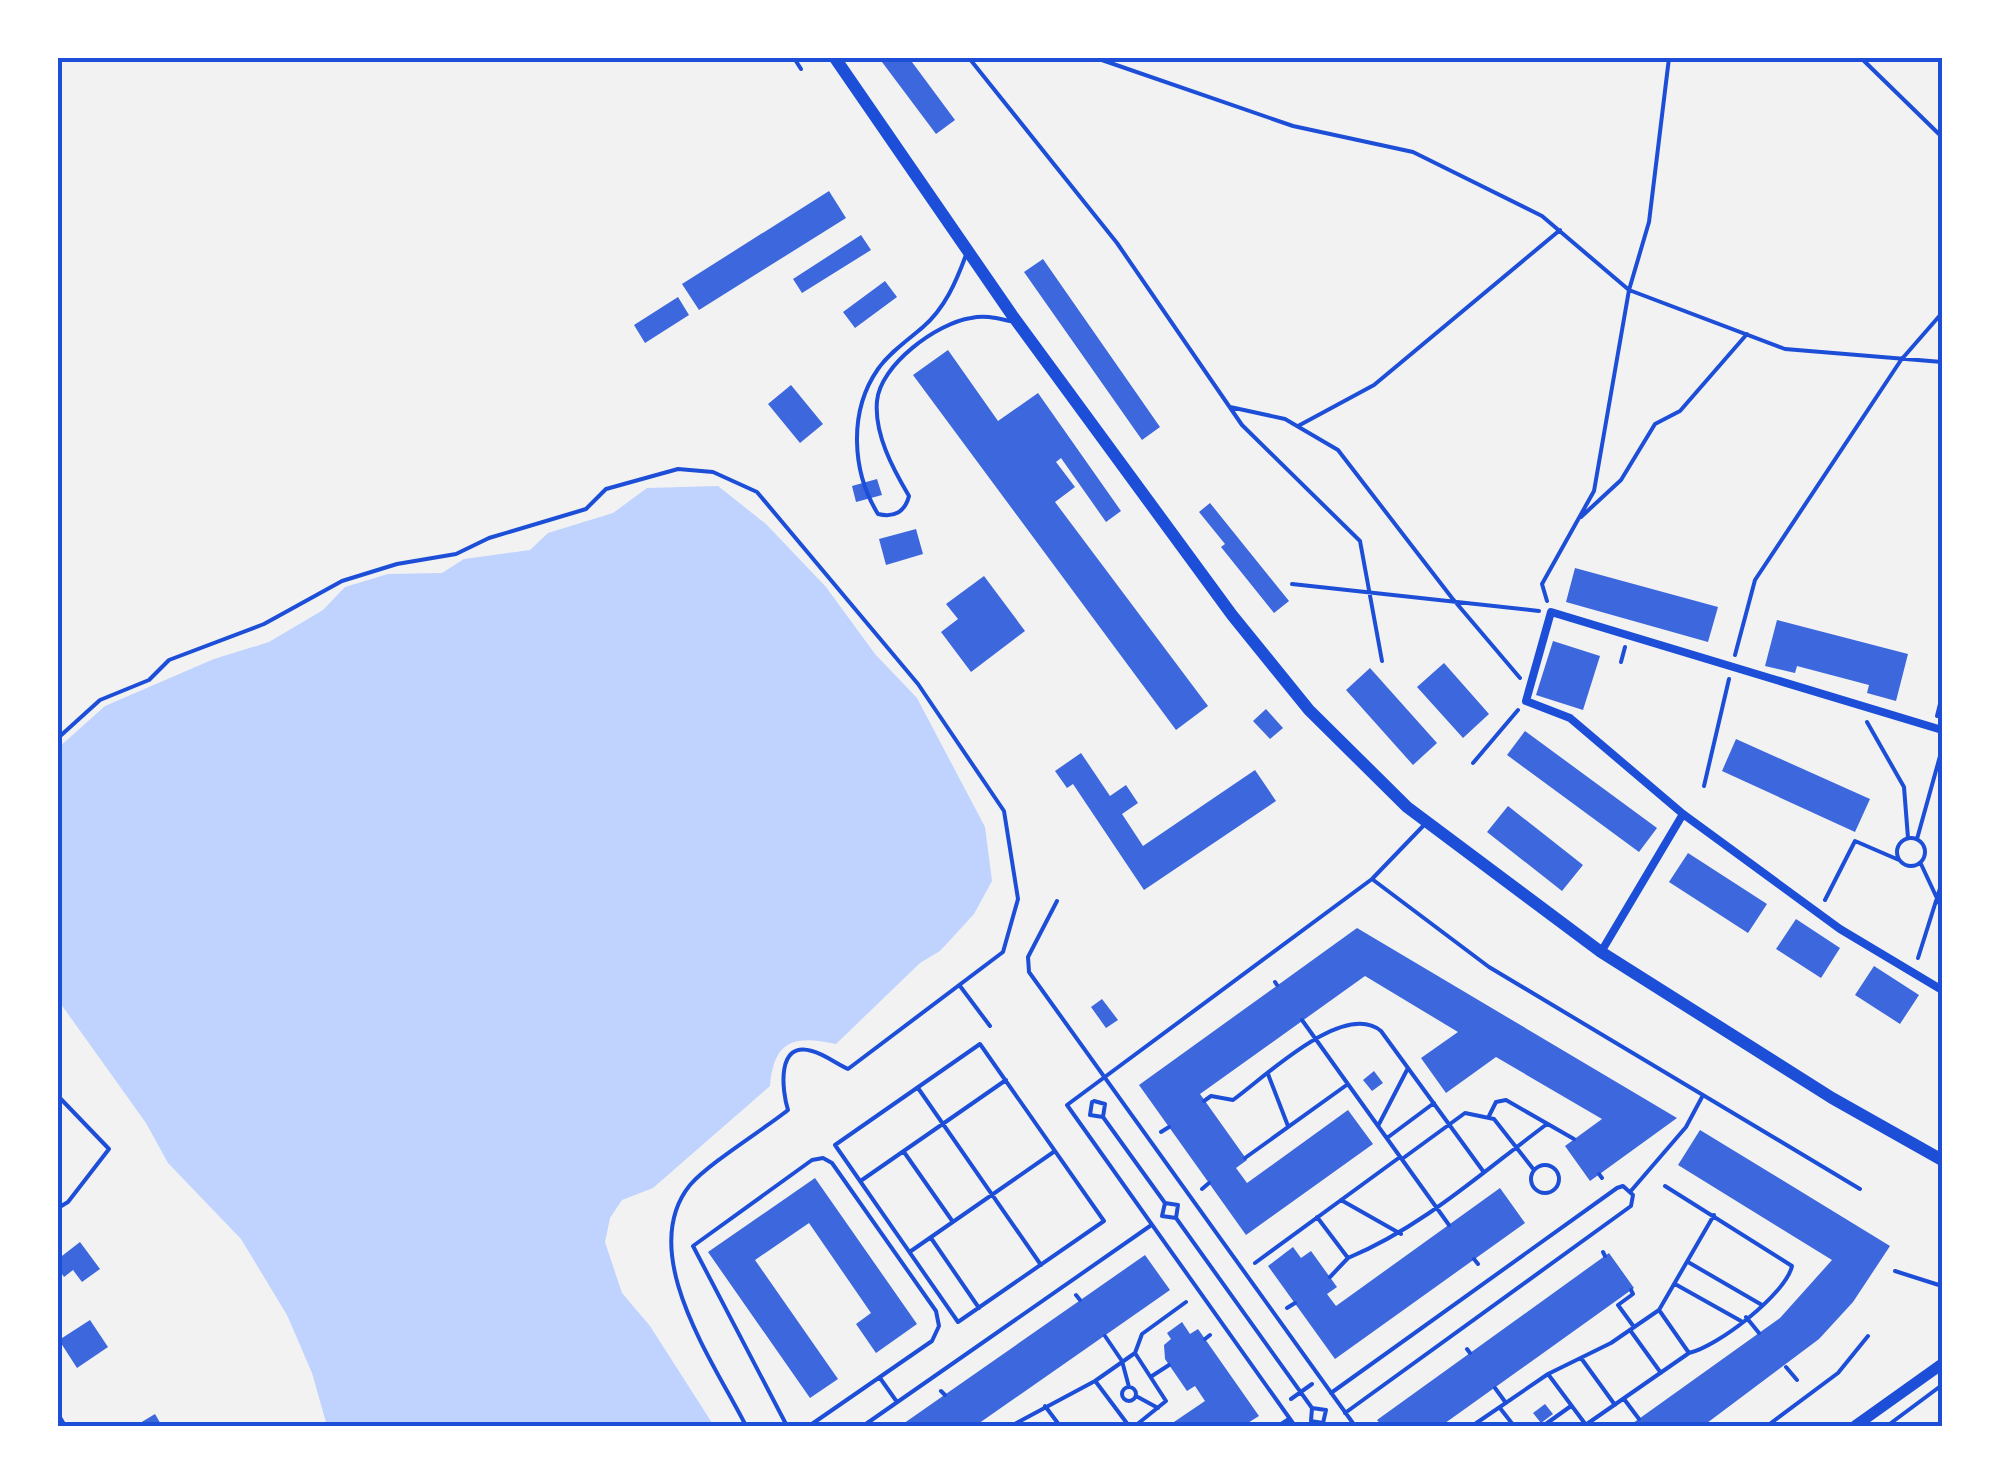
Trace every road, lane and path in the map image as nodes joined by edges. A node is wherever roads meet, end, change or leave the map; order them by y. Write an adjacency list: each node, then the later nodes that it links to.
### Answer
1 (794, 58): 7 (path)
2 (835, 58): 10 (main road)
3 (969, 58): 17 (path)
4 (1096, 58): 9 (path)
5 (1669, 58): 11 (path)
6 (1861, 58): 8 (path)
7 (801, 69)
8 (1942, 137)
9 (1560, 230): 11 (path); 18 (path)
10 (968, 251): 13 (main road); 13 (lane)
11 (1629, 290): 14 (path); 19 (path)
12 (1942, 313): 15 (path)
13 (1018, 323): 36 (main road)
14 (1747, 334): 15 (path); 19 (path)
15 (1901, 360): 16 (path); 25 (path)
16 (1942, 362)
17 (1230, 407): 18 (path); 21 (path)
18 (1298, 426): 22 (path)
19 (1578, 520): 23 (path)
20 (1292, 584): 21 (path)
21 (1369, 591): 22 (path); 24 (path)
22 (1452, 598): 23 (path); 26 (path)
23 (1551, 612): 25 (street); 26 (street)
24 (1382, 661)
25 (1731, 668): 29 (street); 34 (path)
26 (1529, 689): 28 (street)
27 (1942, 696): 30 (path)
28 (1526, 701): 33 (path); 35 (street)
29 (1858, 706): 30 (street); 37 (path)
30 (1938, 729)
31 (58, 738): 49 (path)
32 (1942, 748): 38 (path)
33 (1473, 763)
34 (1704, 786)
35 (1682, 814): 46 (street); 47 (street)
36 (1427, 822): 41 (lane); 47 (main road)
37 (1908, 838): 38 (path); 39 (path)
38 (1917, 839): 40 (path)
39 (1899, 860): 40 (path); 46 (path)
40 (1920, 862): 43 (path)
41 (1372, 879): 56 (lane); 61 (lane)
42 (1942, 882): 43 (path)
43 (1937, 901): 45 (path); 48 (path)
44 (1056, 902): 56 (lane)
45 (1942, 909)
46 (1818, 913): 48 (street)
47 (1601, 952): 80 (main road)
48 (1913, 972): 50 (street)
49 (960, 986): 52 (path); 164 (path)
50 (1942, 990)
51 (1302, 1020): 53 (path)
52 (990, 1026)
53 (1316, 1040): 54 (path); 55 (path); 58 (path)
54 (1408, 1068): 63 (path); 69 (path)
55 (1268, 1074): 62 (path); 71 (path)
56 (1103, 1076): 101 (lane); 144 (lane)
57 (1006, 1080): 59 (path); 66 (path); 77 (path)
58 (1348, 1084): 69 (path); 71 (path)
59 (918, 1088): 66 (path); 83 (path)
60 (58, 1096): 93 (path)
61 (1702, 1097): 88 (lane); 89 (lane)
62 (1204, 1101)
63 (1434, 1104): 67 (path); 73 (path)
64 (1488, 1116): 67 (path); 68 (path); 75 (path)
65 (1103, 1117): 92 (path)
66 (943, 1124): 76 (path); 90 (path)
67 (1449, 1124): 79 (path); 82 (path)
68 (1547, 1124): 74 (path); 75 (path)
69 (1378, 1126): 73 (path)
70 (1169, 1127): 72 (path)
71 (1288, 1127): 78 (path)
72 (1162, 1132)
73 (1386, 1138): 79 (path)
74 (1574, 1139)
75 (1516, 1147): 81 (path); 82 (path)
76 (904, 1151): 83 (path); 99 (path)
77 (1055, 1151): 90 (path); 109 (path)
78 (1245, 1158)
79 (1401, 1158): 91 (path); 95 (path)
80 (1942, 1160)
81 (1534, 1170): 81 (path)
82 (1483, 1171): 95 (path)
83 (860, 1182): 86 (path); 104 (path)
84 (1209, 1183): 87 (path)
85 (1665, 1186): 96 (path)
86 (850, 1188): 106 (lane); 165 (lane)
87 (1202, 1188)
88 (1860, 1189)
89 (1630, 1192): 144 (lane); 158 (lane)
90 (992, 1195): 99 (path); 109 (path)
91 (1341, 1200): 97 (path); 102 (path)
92 (1163, 1201): 94 (path); 98 (path); 98 (path)
93 (58, 1208)
94 (1147, 1209)
95 (1439, 1210): 100 (path); 102 (path)
96 (1714, 1215): 107 (path); 117 (path)
97 (1317, 1217): 105 (path); 108 (path)
98 (1176, 1218): 143 (path)
99 (953, 1222): 103 (path)
100 (1449, 1224)
101 (1150, 1226): 149 (lane); 160 (lane)
102 (1401, 1234): 105 (path)
103 (931, 1238): 104 (path); 118 (path)
104 (910, 1252): 106 (path); 118 (path)
105 (1348, 1258): 111 (path)
106 (900, 1259): 136 (lane)
107 (1686, 1262): 112 (path); 117 (path)
108 (1255, 1263)
109 (1041, 1264): 118 (path)
110 (1895, 1272): 113 (path)
111 (1330, 1277)
112 (1674, 1284): 120 (path); 121 (path)
113 (1942, 1286)
114 (1630, 1290): 122 (path)
115 (1186, 1302): 126 (path)
116 (1295, 1303): 119 (path)
117 (1762, 1304): 121 (path)
118 (979, 1308)
119 (1287, 1308)
120 (1659, 1310): 122 (path); 127 (path)
121 (1744, 1320): 123 (path); 127 (path)
122 (1632, 1328): 128 (path); 133 (path)
123 (1759, 1333)
124 (1105, 1336): 129 (path)
125 (1868, 1336): 178 (lane)
126 (1135, 1352): 129 (path); 135 (path)
127 (1689, 1353): 133 (path)
128 (1581, 1358): 134 (path); 151 (path)
129 (1122, 1361): 138 (path); 141 (path)
130 (1942, 1364): 179 (main road)
131 (1169, 1365): 135 (path)
132 (1786, 1366): 137 (path)
133 (1660, 1373): 147 (path)
134 (1548, 1374): 150 (path); 154 (path)
135 (1152, 1376): 155 (path)
136 (880, 1378): 149 (lane); 166 (lane)
137 (1797, 1380)
138 (1095, 1381): 152 (path); 153 (path)
139 (1312, 1384): 143 (path)
140 (1942, 1385): 180 (path)
141 (1129, 1387): 145 (path); 146 (path)
142 (1495, 1388): 150 (path)
143 (1301, 1392): 148 (path); 156 (path)
144 (1330, 1393): 158 (lane)
145 (1136, 1396): 146 (path); 155 (path)
146 (1123, 1398): 153 (path)
147 (1624, 1398): 151 (path); 161 (path)
148 (1290, 1400)
149 (897, 1402): 167 (lane)
150 (1506, 1403): 157 (path)
151 (1615, 1405): 177 (path)
152 (1045, 1406): 168 (path); 169 (path)
153 (1114, 1406): 170 (path)
154 (1571, 1406): 176 (path); 177 (path)
155 (1160, 1408): 170 (path)
156 (1312, 1408): 162 (path); 162 (path)
157 (1500, 1408): 174 (path); 175 (path)
158 (1345, 1413): 173 (lane)
159 (58, 1414): 163 (lane)
160 (1289, 1418): 171 (lane); 172 (lane)
161 (1639, 1419)
162 (1325, 1425)
163 (65, 1426)
164 (746, 1426)
165 (787, 1426)
166 (808, 1426)
167 (862, 1426)
168 (1011, 1426)
169 (1060, 1426)
170 (1132, 1426)
171 (1278, 1426)
172 (1295, 1426)
173 (1355, 1426)
174 (1472, 1426)
175 (1514, 1426)
176 (1543, 1426)
177 (1585, 1426)
178 (1767, 1426)
179 (1855, 1426)
180 (1887, 1426)

